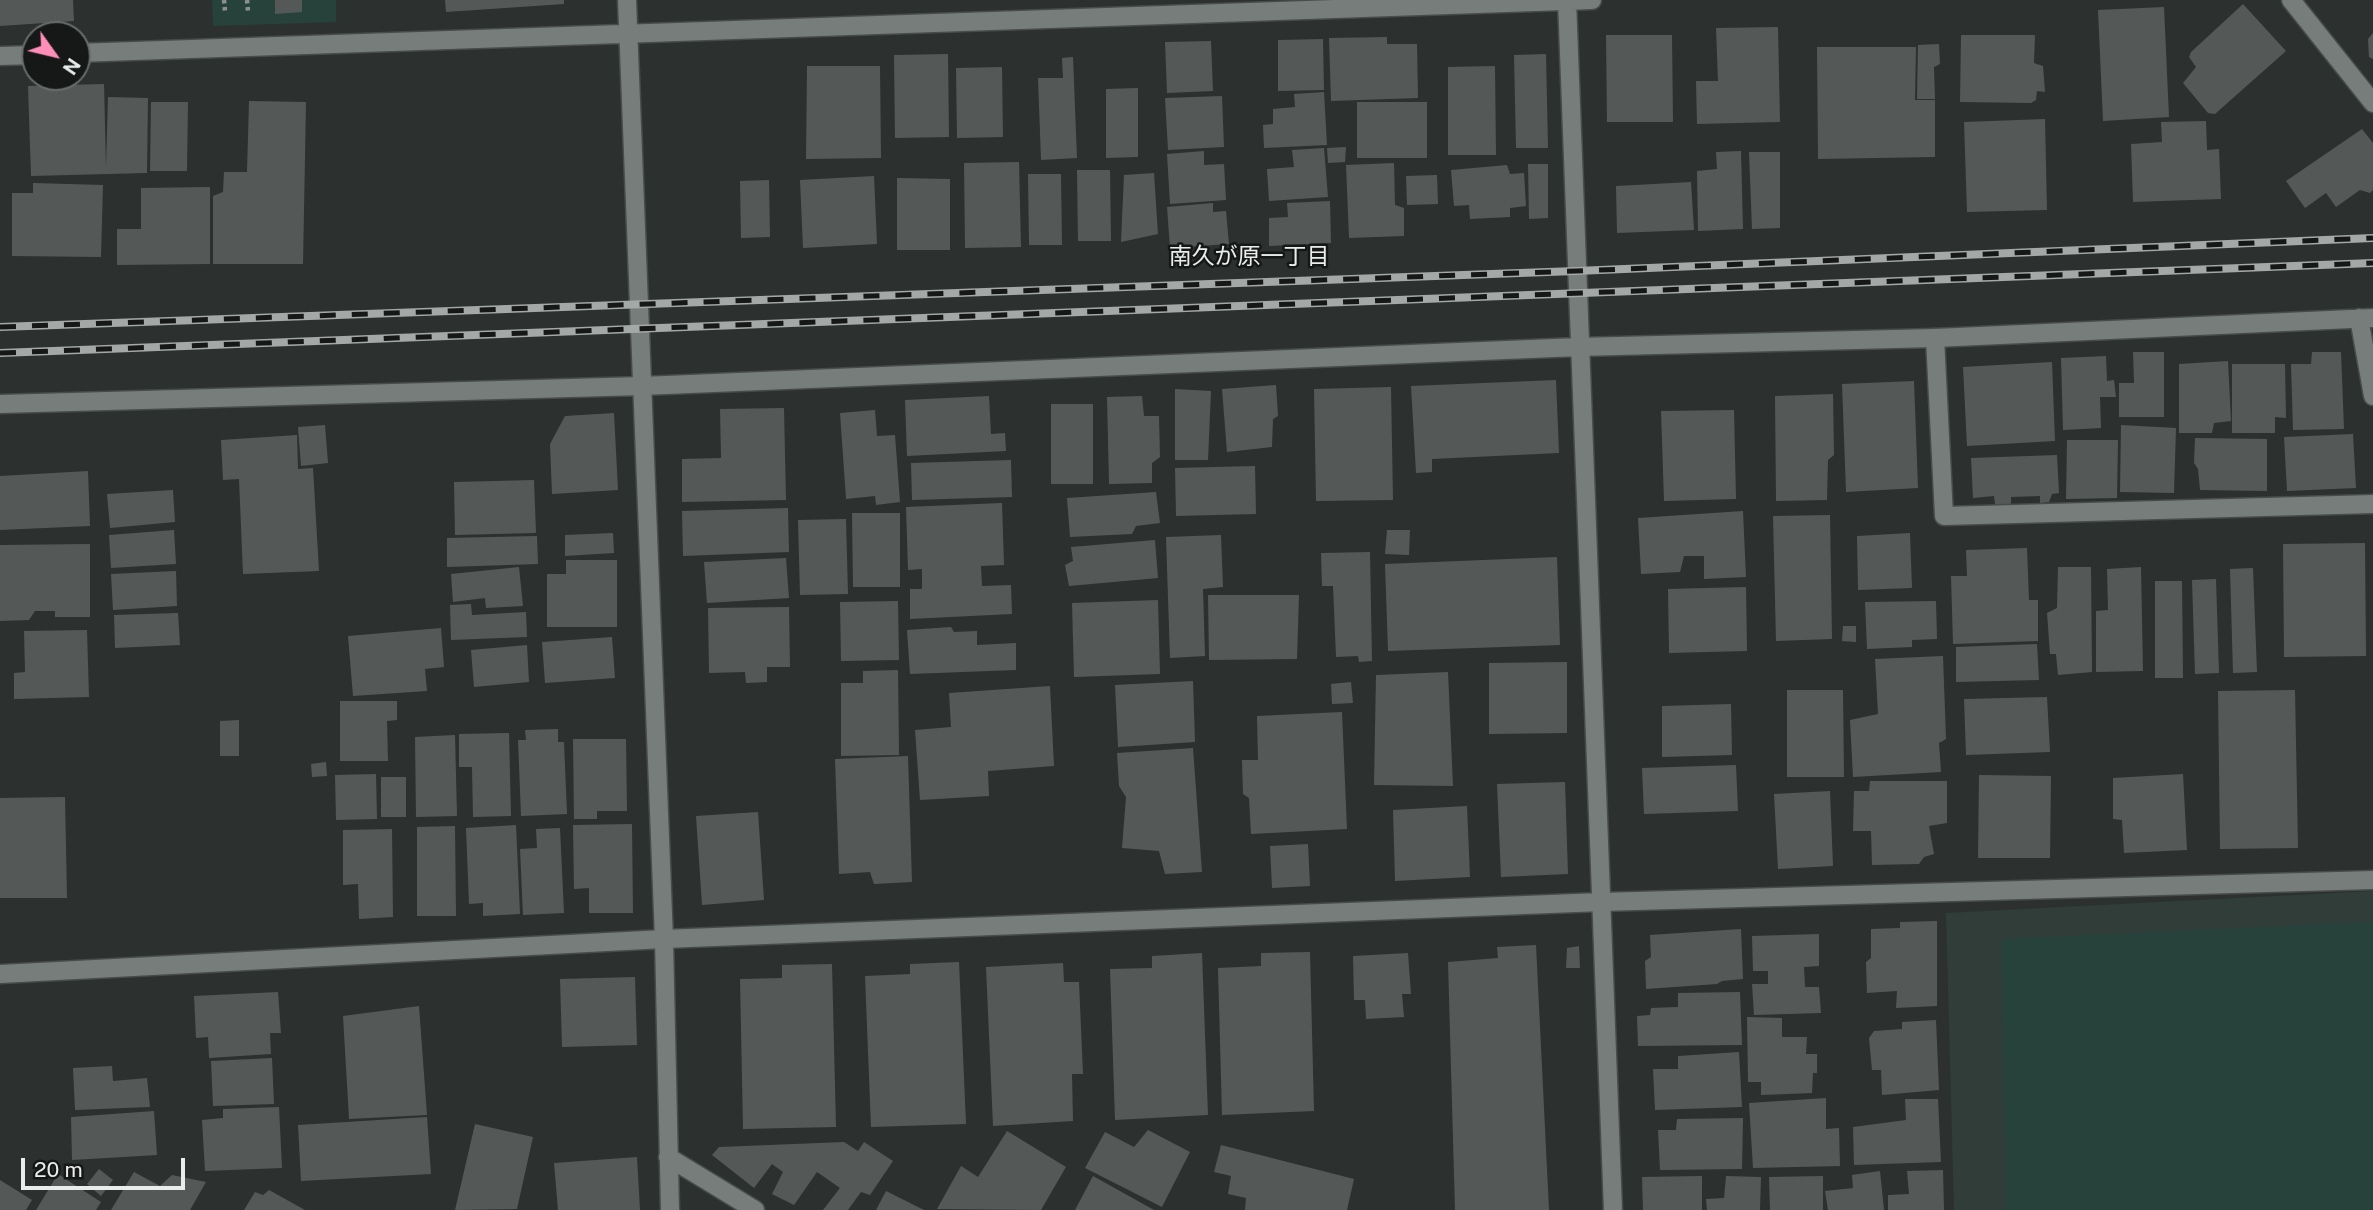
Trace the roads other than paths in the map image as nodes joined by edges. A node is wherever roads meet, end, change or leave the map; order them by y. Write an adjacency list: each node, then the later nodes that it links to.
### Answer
1 (627, 0): 6 (street)
2 (1592, 0): 4 (street)
3 (2291, 0): 10 (street)
4 (1567, 1): 5 (street); 13 (street)
5 (1266, 6): 6 (street)
6 (629, 36): 7 (street); 14 (street)
7 (91, 53)
8 (21, 55): 9 (street)
9 (0, 56)
10 (2373, 103)
11 (2366, 318): 12 (street); 15 (street)
12 (1935, 338): 13 (street); 17 (street)
13 (1578, 347): 14 (street); 19 (street)
14 (642, 386): 16 (street); 20 (street)
15 (2373, 396)
16 (0, 404)
17 (2373, 504)
18 (2373, 880): 19 (street)
19 (1601, 902): 20 (street); 25 (street)
20 (664, 939): 21 (street); 22 (street)
21 (0, 974)
22 (668, 1157): 23 (street); 24 (street)
23 (670, 1210)
24 (755, 1210)
25 (1613, 1210)

